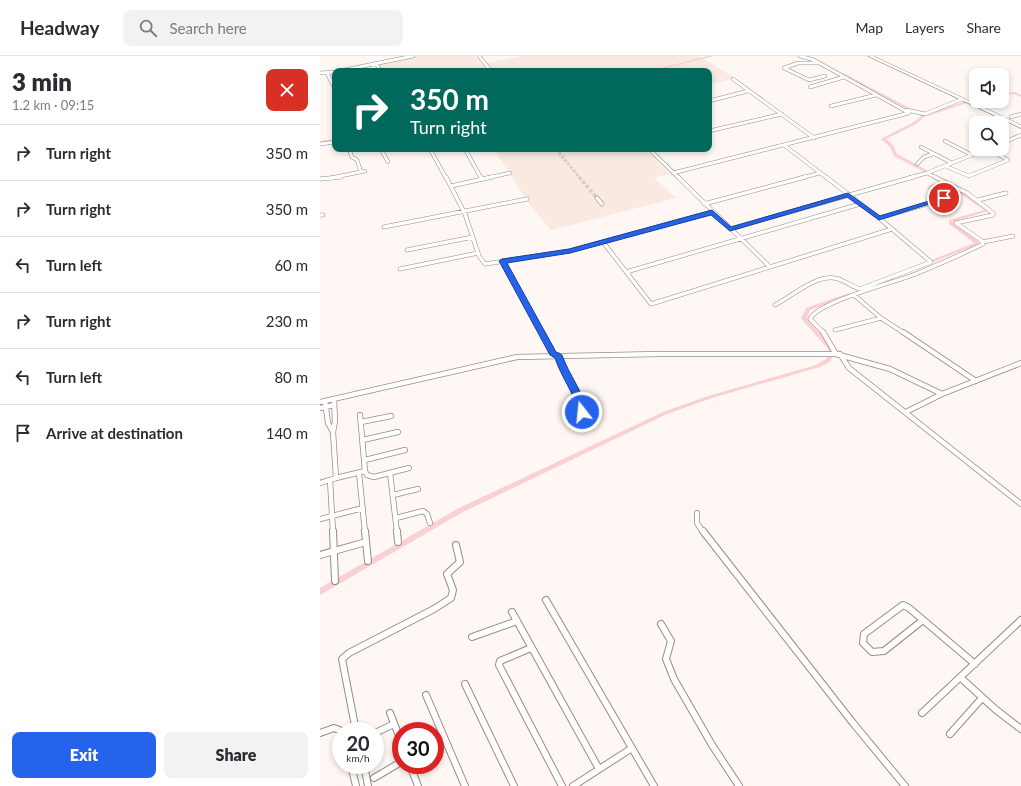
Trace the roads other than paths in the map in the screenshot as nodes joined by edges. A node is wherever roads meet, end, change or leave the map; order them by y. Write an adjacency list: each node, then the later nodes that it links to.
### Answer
1 (413, 56): 8 (street)
2 (479, 56): 11 (street)
3 (800, 56): 7 (street)
4 (809, 56): 28 (street)
5 (870, 56): 23 (main road)
6 (879, 56): 23 (main road)
7 (818, 63): 15 (street); 16 (street)
8 (376, 64): 9 (street); 10 (street)
9 (355, 68)
10 (379, 68)
11 (489, 68)
12 (320, 72): 14 (street)
13 (332, 72): 14 (street)
14 (327, 73): 18 (street)
15 (825, 76)
16 (844, 77): 19 (street); 21 (street)
17 (733, 79): 20 (street)
18 (332, 83)
19 (810, 86)
20 (748, 91): 22 (street); 29 (street)
21 (877, 95): 24 (street); 27 (street)
22 (712, 100)
23 (969, 100): 28 (street)
24 (831, 106)
25 (984, 108): 33 (main road)
26 (989, 108): 31 (main road)
27 (906, 110): 28 (street); 36 (street)
28 (913, 111)
29 (782, 114): 34 (street); 36 (street)
30 (1021, 114): 31 (street)
31 (1011, 117): 32 (main road)
32 (1021, 122)
33 (1021, 127)
34 (712, 130)
35 (1021, 135): 37 (street)
36 (814, 138): 41 (street)
37 (1009, 140)
38 (945, 141): 48 (street)
39 (332, 142): 40 (street)
40 (320, 144)
41 (784, 145): 56 (street); 58 (street)
42 (921, 147): 49 (street)
43 (350, 152): 61 (street)
44 (383, 152): 52 (street)
45 (432, 152): 63 (street)
46 (467, 152): 60 (street)
47 (652, 152): 58 (street)
48 (969, 153)
49 (933, 154): 53 (street); 54 (street)
50 (970, 156): 53 (street)
51 (1001, 156): 55 (street)
52 (388, 162)
53 (952, 163): 55 (street)
54 (916, 164)
55 (945, 166): 59 (street)
56 (820, 172): 65 (street); 70 (street)
57 (510, 173): 60 (street)
58 (673, 173): 70 (street)
59 (928, 173): 62 (street); 65 (street)
60 (482, 179): 63 (street)
61 (320, 180)
62 (944, 182): 68 (street); 74 (street)
63 (451, 186): 72 (street)
64 (1006, 193): 68 (street)
65 (848, 195): 71 (street); 76 (street)
66 (597, 198): 69 (street)
67 (527, 199): 72 (street)
68 (978, 200): 82 (street)
69 (602, 204)
70 (704, 204): 73 (street)
71 (860, 204): 74 (street); 80 (street)
72 (464, 212): 75 (street); 79 (street)
73 (712, 212): 76 (street); 81 (street)
74 (879, 218): 77 (street)
75 (384, 227)
76 (730, 229): 80 (street)
77 (892, 229): 86 (street); 90 (street)
78 (1013, 236): 82 (street)
79 (473, 237): 83 (street); 84 (street)
80 (740, 239): 86 (street); 88 (street)
81 (603, 242): 85 (street); 88 (street)
82 (983, 242): 89 (street)
83 (407, 250)
84 (478, 253): 85 (street); 87 (street)
85 (502, 261): 94 (street)
86 (769, 266): 88 (street)
87 (400, 269)
88 (626, 272)
89 (854, 295): 91 (street); 93 (street)
90 (775, 305)
91 (881, 318): 92 (street); 96 (street)
92 (836, 330)
93 (837, 354): 94 (street); 97 (street); 102 (street)
94 (556, 355): 98 (street); 101 (street)
95 (1021, 363): 96 (street)
96 (976, 381): 97 (street)
97 (942, 394): 102 (street)
98 (334, 402): 99 (street); 106 (street)
99 (324, 403): 100 (street); 106 (street)
100 (320, 408)
101 (582, 412)
102 (906, 412): 120 (street)
103 (360, 415): 105 (street)
104 (391, 416): 105 (street)
105 (361, 422): 108 (street)
106 (332, 432): 115 (street)
107 (398, 432): 108 (street)
108 (363, 440): 110 (street)
109 (405, 450): 110 (street)
110 (365, 460): 112 (street)
111 (409, 468): 114 (street)
112 (365, 471): 113 (street); 114 (street)
113 (359, 473): 115 (street); 121 (street)
114 (390, 473): 119 (street)
115 (336, 478): 116 (street)
116 (330, 480): 117 (street); 123 (street)
117 (320, 482)
118 (418, 489): 119 (street)
119 (393, 495): 124 (street)
120 (1021, 504)
121 (363, 508): 123 (street); 127 (street)
122 (697, 513): 171 (street)
123 (332, 516): 125 (street); 130 (street)
124 (396, 518): 126 (street); 128 (street)
125 (320, 519)
126 (430, 523)
127 (366, 542): 130 (street); 132 (street)
128 (398, 542)
129 (456, 545): 149 (street)
130 (334, 551): 131 (street); 133 (street)
131 (320, 555)
132 (368, 561)
133 (335, 581)
134 (546, 600): 155 (street)
135 (512, 612): 138 (street)
136 (923, 620): 136 (street); 142 (street)
137 (1021, 620): 142 (street)
138 (517, 621): 140 (street); 141 (street)
139 (661, 624): 170 (street)
140 (472, 638)
141 (531, 648): 157 (street); 167 (street)
142 (975, 664): 143 (street)
143 (961, 678): 146 (street); 148 (street)
144 (465, 684): 166 (street)
145 (426, 695): 165 (street)
146 (982, 698): 152 (street); 154 (street)
147 (390, 713): 150 (street)
148 (922, 714)
149 (354, 722)
150 (393, 722)
151 (332, 729): 153 (street)
152 (1021, 729)
153 (320, 733)
154 (950, 734)
155 (632, 748): 157 (street); 169 (street)
156 (392, 767): 161 (street)
157 (599, 769): 168 (street)
158 (353, 774): 162 (street)
159 (366, 774): 163 (street)
160 (413, 774): 164 (street)
161 (374, 778)
162 (356, 786)
163 (368, 786)
164 (418, 786)
165 (465, 786)
166 (514, 786)
167 (562, 786)
168 (573, 786)
169 (654, 786)
170 (739, 786)
171 (905, 786)

